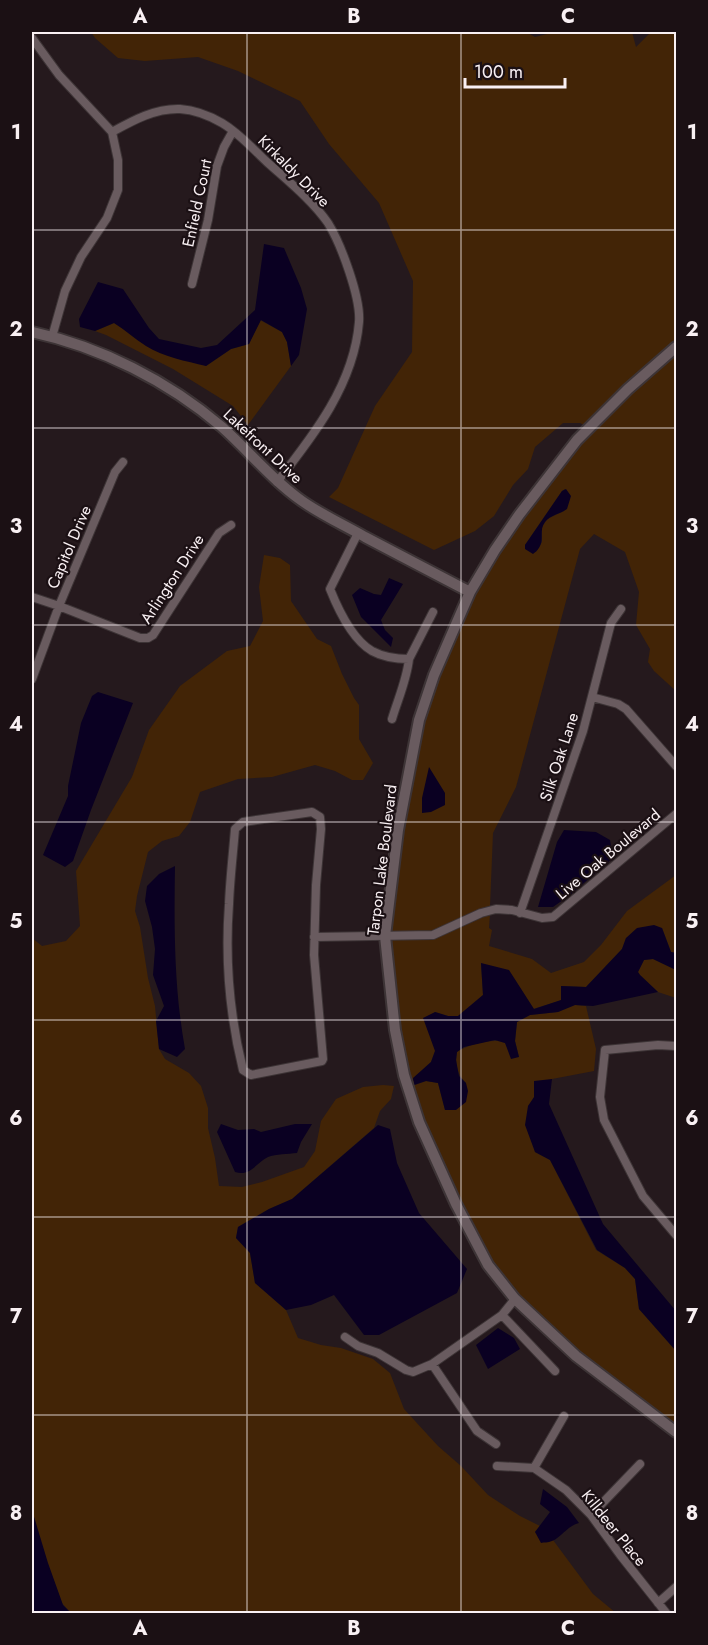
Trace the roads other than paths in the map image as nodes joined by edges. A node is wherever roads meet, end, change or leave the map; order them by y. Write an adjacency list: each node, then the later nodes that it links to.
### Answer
1 (32, 38): 3 (street)
2 (233, 131): 3 (street, Kirkaldy Drive); 4 (street, Enfield Court); 9 (street, Kirkaldy Drive)
3 (111, 132): 6 (street)
4 (192, 284)
5 (32, 332): 6 (street, Lakefront Drive)
6 (52, 337): 9 (street, Lakefront Drive)
7 (676, 347): 12 (street, Tarpon Lake Boulevard)
8 (123, 462): 14 (street, Capitol Drive)
9 (277, 482): 11 (street, Lakefront Drive)
10 (231, 525): 14 (street, Arlington Drive)
11 (358, 533): 12 (street, Lakefront Drive); 17 (street)
12 (471, 592): 24 (street, Tarpon Lake Boulevard)
13 (32, 597): 14 (street, Arlington Drive)
14 (59, 606): 18 (street, Capitol Drive)
15 (621, 609): 19 (street, Silk Oak Lane)
16 (433, 612): 17 (street)
17 (409, 659): 20 (street)
18 (32, 679)
19 (592, 697): 21 (street); 23 (street, Silk Oak Lane)
20 (392, 719)
21 (676, 766)
22 (676, 814): 23 (street, Live Oak Boulevard)
23 (520, 913): 24 (street, Live Oak Boulevard)
24 (385, 936): 25 (street, Live Oak Boulevard); 28 (street, Tarpon Lake Boulevard)
25 (314, 937): 25 (street)
26 (676, 1046): 27 (street)
27 (676, 1235)
28 (515, 1299): 29 (street); 34 (street, Tarpon Lake Boulevard)
29 (502, 1316): 31 (street); 32 (street)
30 (345, 1337): 31 (street)
31 (432, 1364): 35 (street)
32 (555, 1371)
33 (564, 1416): 38 (street)
34 (676, 1432)
35 (496, 1444)
36 (640, 1464): 39 (street)
37 (497, 1466): 38 (street)
38 (534, 1468): 39 (street, Killdeer Place)
39 (591, 1515): 41 (street, Killdeer Place)
40 (676, 1587): 41 (street)
41 (658, 1603): 42 (street, Killdeer Place)
42 (667, 1614)

